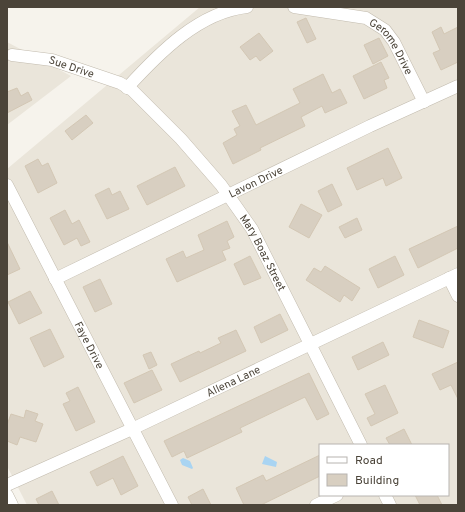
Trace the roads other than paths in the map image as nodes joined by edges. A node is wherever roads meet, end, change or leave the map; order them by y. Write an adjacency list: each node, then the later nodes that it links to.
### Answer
1 (247, 7): 5 (street)
2 (294, 7): 6 (street, Gerome Drive)
3 (12, 55): 5 (street, Sue Drive)
4 (458, 86): 6 (street, Lavon Drive)
5 (127, 88): 8 (street, Mary Boaz Street)
6 (424, 102): 8 (street, Lavon Drive)
7 (7, 186): 10 (street, Faye Drive)
8 (228, 195): 10 (street, Lavon Drive); 12 (street, Mary Boaz Street)
9 (454, 276): 11 (street); 12 (street, Allena Lane)
10 (55, 279): 13 (street, Faye Drive)
11 (458, 296)
12 (310, 344): 13 (street, Allena Lane); 14 (street, Mary Boaz Street)
13 (132, 429): 15 (street, Allena Lane); 20 (street, Faye Drive)
14 (360, 444)
15 (7, 486)
16 (7, 495): 19 (street)
17 (335, 496): 21 (street)
18 (386, 496): 22 (street)
19 (12, 505)
20 (172, 505)
21 (316, 505)
22 (390, 505)

